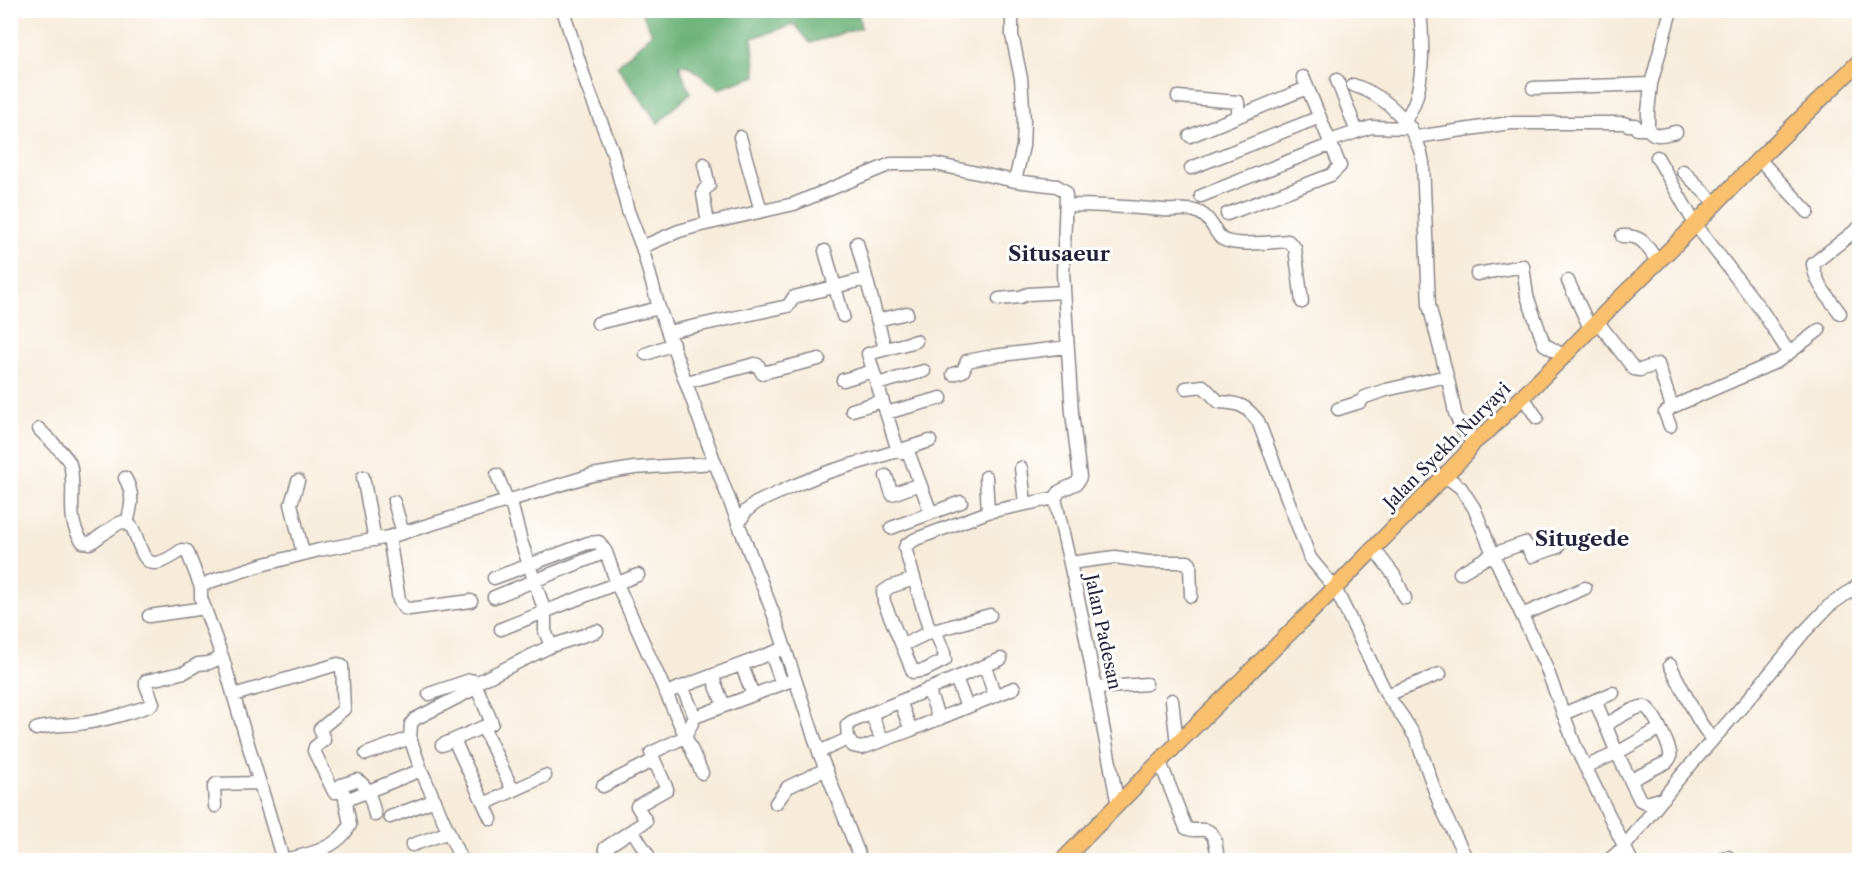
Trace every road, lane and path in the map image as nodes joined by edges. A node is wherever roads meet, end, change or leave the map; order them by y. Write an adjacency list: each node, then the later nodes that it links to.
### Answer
1 (563, 10): 37 (street)
2 (1012, 10): 24 (street)
3 (1420, 10): 13 (street)
4 (1671, 10): 7 (street)
5 (1860, 61): 21 (main road, Jalan Syekh Nuryayi)
6 (1336, 80): 15 (street)
7 (1651, 84): 9 (street); 14 (street)
8 (1353, 85): 13 (street)
9 (1533, 88)
10 (1178, 97): 11 (street)
11 (1238, 116): 12 (street); 17 (street)
12 (1320, 117): 19 (street); 23 (street)
13 (1411, 128): 14 (street); 15 (street); 66 (street)
14 (1648, 129): 16 (street)
15 (1357, 132): 19 (street)
16 (1676, 132)
17 (1190, 136)
18 (740, 137): 29 (street)
19 (1331, 142): 26 (street); 31 (street)
20 (1658, 157): 25 (street)
21 (1759, 159): 27 (main road, Jalan Syekh Nuryayi); 30 (street)
22 (704, 164): 32 (street)
23 (1191, 168)
24 (1015, 181): 28 (street); 29 (street)
25 (1677, 191): 27 (street); 33 (street)
26 (1201, 196)
27 (1715, 203): 33 (main road, Jalan Syekh Nuryayi)
28 (1066, 205): 44 (street); 46 (street)
29 (761, 212): 32 (street)
30 (1808, 212)
31 (1227, 214)
32 (708, 223): 37 (street)
33 (1695, 224): 39 (main road, Jalan Syekh Nuryayi); 59 (street)
34 (1860, 227): 49 (street)
35 (1622, 236): 39 (street)
36 (857, 243): 41 (street)
37 (642, 247): 47 (street)
38 (825, 251): 43 (street)
39 (1657, 261): 53 (main road, Jalan Syekh Nuryayi)
40 (1477, 274): 61 (street)
41 (866, 279): 43 (street); 51 (street)
42 (1568, 281): 53 (street)
43 (835, 286): 50 (street); 55 (street)
44 (1064, 292): 45 (street); 57 (street)
45 (999, 299)
46 (1302, 302)
47 (659, 308): 52 (street); 55 (street)
48 (907, 313): 51 (street)
49 (1840, 313)
50 (843, 316)
51 (877, 320): 58 (street)
52 (598, 323)
53 (1594, 325): 61 (main road, Jalan Syekh Nuryayi); 74 (street)
54 (1819, 330): 59 (street)
55 (670, 338): 60 (street); 68 (street)
56 (916, 341): 58 (street)
57 (1067, 347): 65 (street); 94 (street)
58 (885, 349): 63 (street)
59 (1789, 353): 74 (street)
60 (646, 354)
61 (1564, 356): 71 (main road, Jalan Syekh Nuryayi)
62 (819, 359): 68 (street)
63 (873, 371): 67 (street); 69 (street)
64 (924, 371): 69 (street)
65 (953, 374)
66 (1447, 376): 75 (street); 82 (street)
67 (843, 380)
68 (687, 382): 84 (street)
69 (877, 384): 73 (street)
70 (1186, 388): 122 (street)
71 (1523, 397): 78 (street); 82 (main road, Jalan Syekh Nuryayi)
72 (941, 398): 77 (street)
73 (882, 400): 76 (street); 77 (street)
74 (1672, 407): 79 (street)
75 (1338, 409)
76 (852, 410)
77 (886, 413): 83 (street)
78 (1538, 418)
79 (1670, 426)
80 (39, 429): 101 (street)
81 (930, 441): 83 (street)
82 (1473, 443): 88 (main road, Jalan Syekh Nuryayi)
83 (898, 451): 93 (street); 102 (street)
84 (715, 463): 95 (street); 102 (street)
85 (1021, 468): 98 (street)
86 (497, 475): 95 (street)
87 (885, 476): 93 (street)
88 (1443, 476): 108 (main road, Jalan Syekh Nuryayi); 111 (street)
89 (363, 477): 106 (street)
90 (986, 477): 99 (street)
91 (125, 478): 101 (street)
92 (298, 481): 110 (street)
93 (920, 484): 100 (street)
94 (1055, 498): 98 (street); 112 (street, Jalan Padesan)
95 (508, 499): 104 (street); 113 (street)
96 (394, 502): 104 (street)
97 (961, 502): 100 (street)
98 (1025, 503): 99 (street)
99 (988, 512): 117 (street)
100 (931, 513): 103 (street)
101 (127, 523): 121 (street)
102 (738, 524): 138 (street)
103 (891, 528)
104 (404, 533): 105 (street)
105 (389, 537): 106 (street); 127 (street)
106 (375, 540): 110 (street)
107 (1558, 547): 111 (street)
108 (1374, 549): 122 (main road, Jalan Syekh Nuryayi); 126 (street)
109 (606, 552): 113 (street); 118 (street); 119 (street)
110 (303, 553): 121 (street)
111 (1493, 554): 114 (street); 131 (street)
112 (1070, 562): 124 (street); 153 (street, Jalan Padesan)
113 (528, 566): 116 (street); 118 (street)
114 (1460, 573)
115 (638, 575): 119 (street)
116 (494, 578)
117 (914, 579): 135 (street); 136 (street)
118 (533, 580): 125 (street); 129 (street)
119 (617, 584): 129 (street); 175 (street)
120 (1860, 584): 178 (street)
121 (201, 587): 128 (street)
122 (1335, 588): 159 (street); 180 (main road, Jalan Syekh Nuryayi)
123 (1586, 588): 131 (street)
124 (1191, 596)
125 (494, 597)
126 (1405, 598)
127 (471, 601)
128 (205, 608): 132 (street); 140 (street)
129 (545, 612): 133 (street); 137 (street)
130 (990, 615): 135 (street)
131 (1522, 615): 167 (street)
132 (148, 616)
133 (501, 629)
134 (597, 631): 137 (street)
135 (932, 631): 136 (street); 136 (street)
136 (903, 645)
137 (551, 646): 149 (street)
138 (785, 648): 148 (street); 168 (street)
139 (772, 656): 150 (street)
140 (222, 657): 157 (street); 172 (street)
141 (1001, 659): 144 (street)
142 (1670, 665): 178 (street)
143 (742, 666): 158 (street)
144 (985, 666): 147 (street); 160 (street)
145 (1440, 674): 159 (street)
146 (713, 678): 164 (street)
147 (956, 678): 154 (street); 165 (street)
148 (795, 679): 150 (street); 181 (street)
149 (477, 684): 156 (street); 171 (street); 176 (street)
150 (783, 684): 158 (street)
151 (1146, 684): 153 (street)
152 (1014, 688): 160 (street)
153 (1096, 688): 202 (street, Jalan Padesan)
154 (928, 689): 163 (street); 169 (street)
155 (1613, 693): 162 (street)
156 (429, 694)
157 (234, 695): 192 (street); 198 (street)
158 (753, 695): 164 (street)
159 (1387, 695): 218 (street)
160 (995, 696): 165 (street)
161 (1172, 700): 180 (street)
162 (1595, 700): 167 (street); 170 (street)
163 (900, 701): 166 (street); 174 (street)
164 (724, 706): 168 (street)
165 (967, 707): 169 (street)
166 (871, 713): 177 (street); 179 (street)
167 (1563, 714): 186 (street)
168 (695, 717): 175 (street)
169 (939, 719): 174 (street)
170 (1605, 725): 173 (street); 182 (street)
171 (483, 727): 196 (street); 201 (street)
172 (36, 729)
173 (1659, 729): 182 (street); 191 (street)
174 (911, 730): 179 (street)
175 (685, 737): 184 (street); 189 (street)
176 (410, 738): 183 (street); 188 (street)
177 (848, 739): 179 (street); 181 (street)
178 (1712, 740): 197 (street)
179 (882, 741)
180 (1177, 744): 185 (main road, Jalan Syekh Nuryayi)
181 (819, 752): 187 (street)
182 (1617, 753): 186 (street); 191 (street)
183 (366, 754)
184 (654, 760): 194 (street); 207 (street)
185 (1160, 762): 202 (main road, Jalan Syekh Nuryayi); 217 (street)
186 (1586, 767): 210 (street)
187 (826, 769): 200 (street); 215 (street)
188 (421, 770): 195 (street); 199 (street)
189 (702, 773)
190 (545, 776): 196 (street)
191 (1631, 780): 197 (street)
192 (258, 783): 203 (street); 213 (street)
193 (341, 785): 195 (street)
194 (603, 786)
195 (367, 791): 198 (street); 204 (street)
196 (513, 791): 201 (street)
197 (1664, 798): 210 (street)
198 (346, 800): 213 (street)
199 (435, 800): 205 (street); 208 (street)
200 (776, 803)
201 (484, 804): 206 (street)
202 (1118, 805): 216 (main road, Jalan Syekh Nuryayi)
203 (215, 806)
204 (375, 815)
205 (390, 817)
206 (491, 819)
207 (632, 830): 211 (street); 212 (street)
208 (449, 831): 209 (street); 214 (street)
209 (412, 844)
210 (1625, 846): 219 (street); 220 (street)
211 (648, 855)
212 (607, 858)
213 (283, 860)
214 (461, 861)
215 (861, 861)
216 (1063, 861)
217 (1218, 861)
218 (1467, 861)
219 (1609, 861)
220 (1631, 861)

